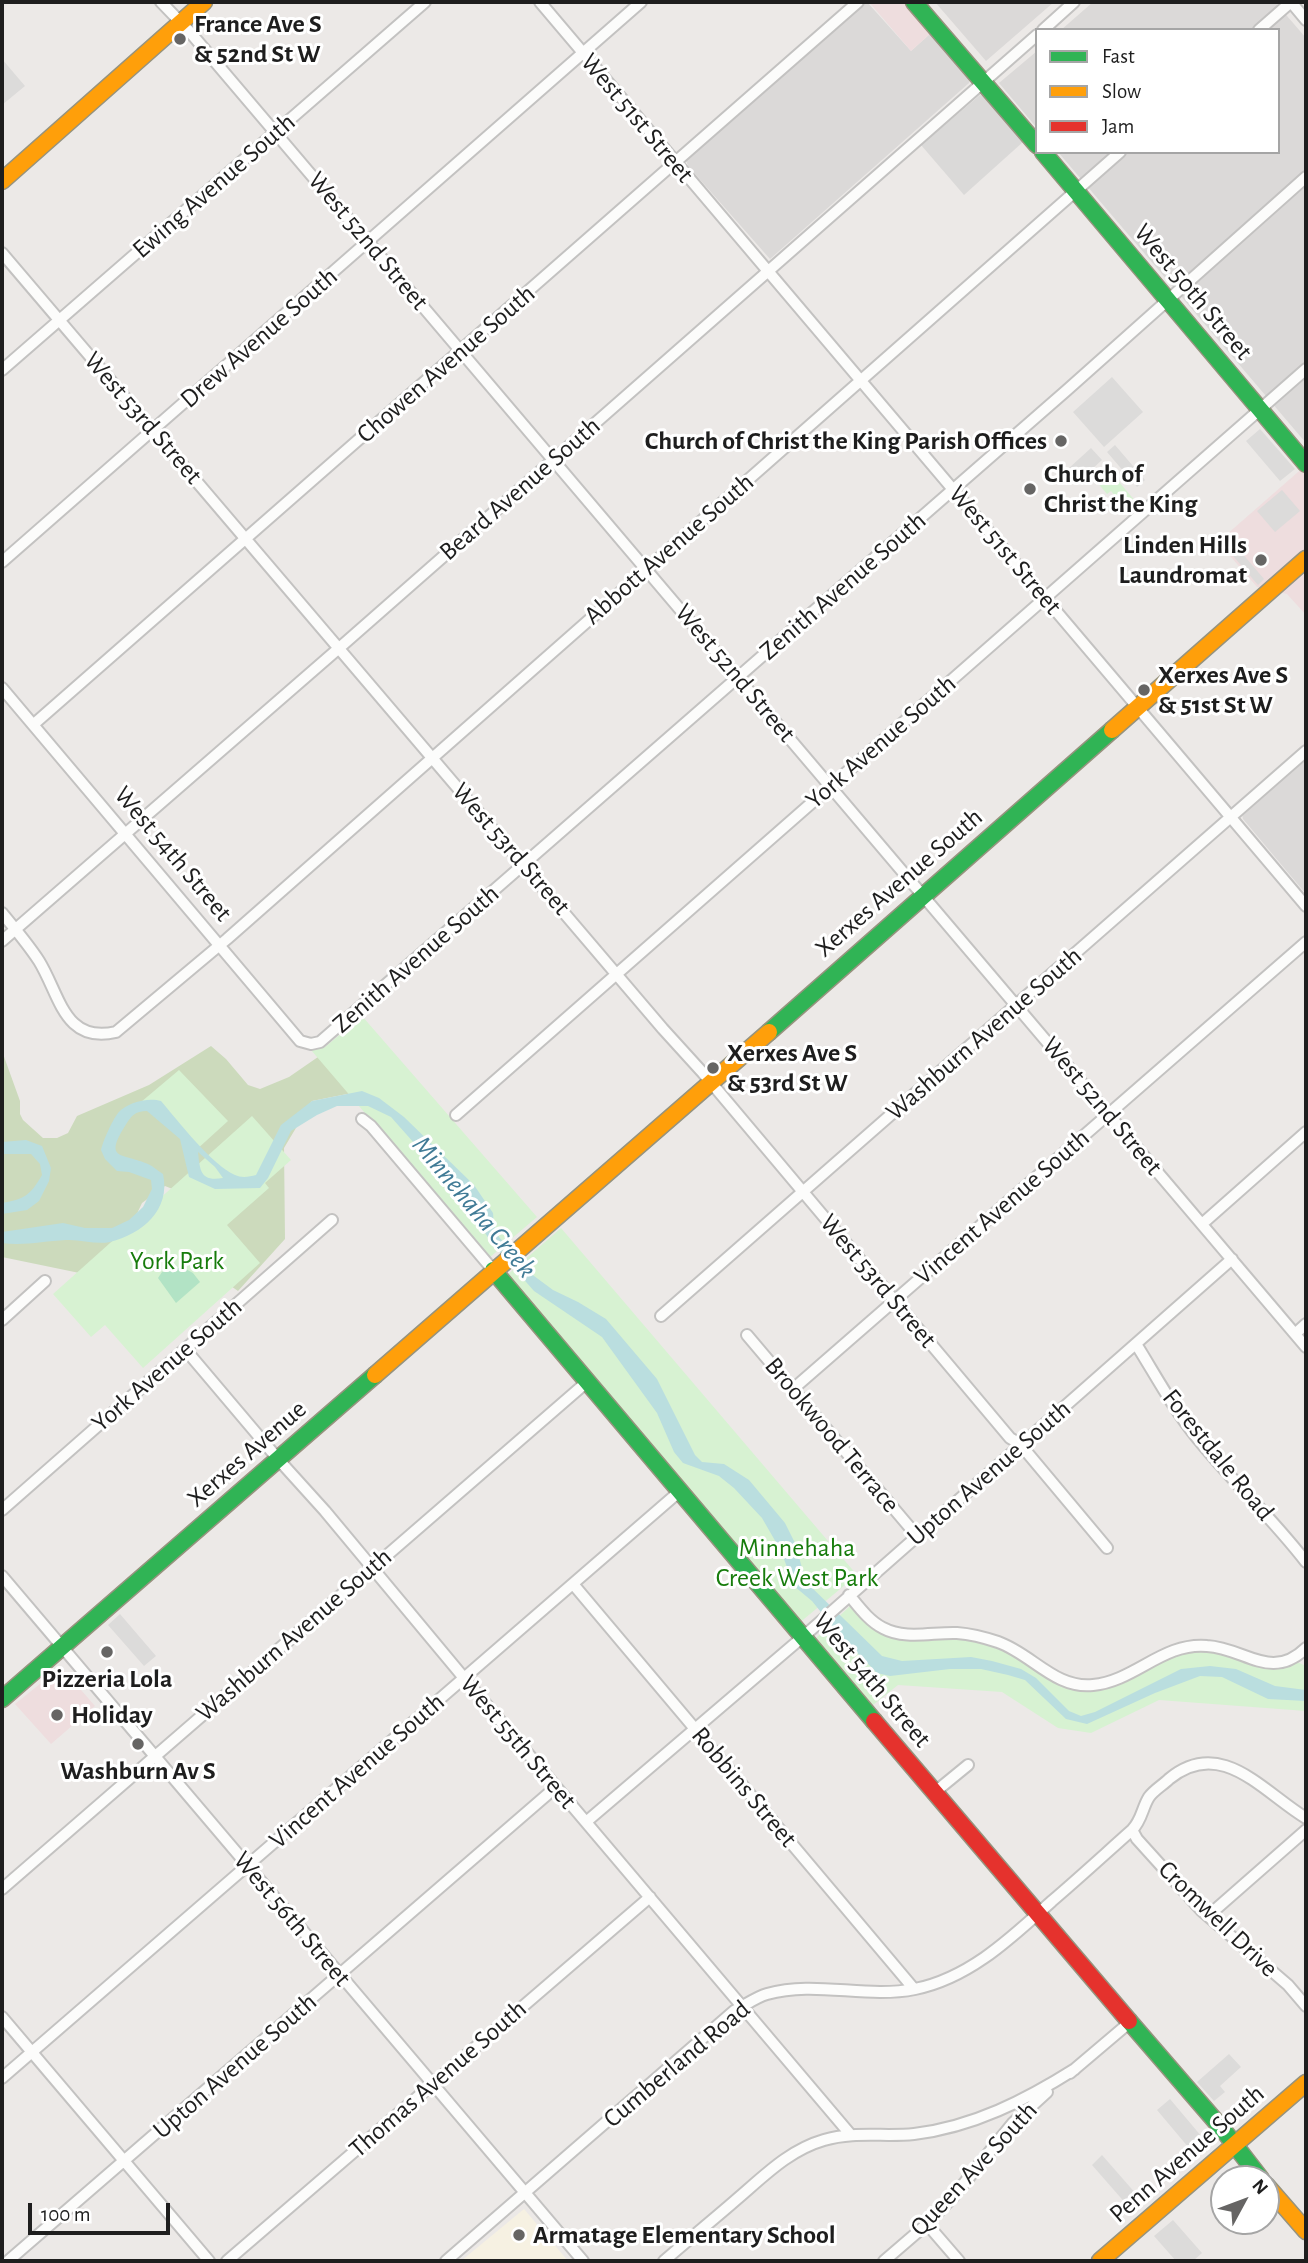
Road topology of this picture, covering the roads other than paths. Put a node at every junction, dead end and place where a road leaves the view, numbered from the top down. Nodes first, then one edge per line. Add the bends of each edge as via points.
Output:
1 (161, 2) edge
2 (204, 2) edge
3 (425, 2) edge
4 (540, 2) edge
5 (641, 2) edge
6 (858, 2) edge
7 (914, 2) edge
8 (1074, 2) edge
9 (1291, 2) edge
10 (1306, 20) edge
11 (180, 23) junction
12 (1045, 28) edge
13 (1261, 28) edge
14 (1035, 37) edge
15 (582, 53) junction
16 (983, 82) junction
17 (276, 133) junction
18 (1035, 143) edge
19 (1045, 154) edge
20 (1118, 154) edge
21 (675, 163) junction
22 (1306, 177) edge
23 (2, 181) edge
24 (1076, 191) junction
25 (368, 242) junction
26 (2, 253) edge
27 (767, 271) junction
28 (1168, 301) junction
29 (59, 320) junction
30 (461, 351) junction
31 (1306, 369) edge
32 (2, 370) edge
33 (861, 382) junction
34 (1260, 409) junction
35 (153, 430) junction
36 (554, 458) junction
37 (1306, 464) edge
38 (953, 489) junction
39 (246, 539) junction
40 (1306, 559) edge
41 (2, 562) edge
42 (647, 568) junction
43 (1046, 598) junction
44 (339, 648) junction
45 (739, 677) junction
46 (2, 688) edge
47 (1138, 706) junction
48 (34, 724) junction
49 (1306, 751) edge
50 (432, 757) junction
51 (832, 786) junction
52 (1232, 818) junction
53 (124, 835) junction
54 (525, 865) junction
55 (922, 895) junction
56 (1306, 906) edge
57 (2, 913) edge
58 (15, 929) junction
59 (2, 941) edge
60 (1306, 942) edge
61 (218, 945) junction
62 (617, 975) junction
63 (1017, 1006) junction
64 (311, 1044) joint
65 (710, 1082) junction
66 (456, 1115) dead end
67 (1109, 1115) junction
68 (362, 1119) dead end
69 (1306, 1132) edge
70 (803, 1193) junction
71 (332, 1220) dead end
72 (1202, 1224) junction
73 (524, 1244) joint
74 (1232, 1259) junction
75 (499, 1265) junction
76 (45, 1282) dead end
77 (894, 1301) junction
78 (661, 1315) dead end
79 (2, 1320) edge
80 (1306, 1324) edge
81 (1295, 1334) junction
82 (747, 1335) dead end
83 (1136, 1344) junction
84 (1306, 1348) edge
85 (185, 1349) junction
86 (588, 1381) junction
87 (793, 1389) junction
88 (1020, 1444) junction
89 (278, 1459) junction
90 (680, 1491) junction
91 (2, 1510) edge
92 (917, 1536) junction
93 (1107, 1548) dead end
94 (1306, 1562) edge
95 (372, 1567) junction
96 (2, 1576) edge
97 (573, 1584) junction
98 (849, 1595) junction
99 (803, 1636) junction
100 (61, 1647) junction
101 (1306, 1648) edge
102 (463, 1678) junction
103 (2, 1699) edge
104 (695, 1729) junction
105 (155, 1756) junction
106 (968, 1765) dead end
107 (556, 1787) junction
108 (935, 1792) junction
109 (1306, 1818) edge
110 (586, 1822) junction
111 (1132, 1830) junction
112 (1306, 1830) edge
113 (248, 1866) junction
114 (2, 1889) edge
115 (650, 1897) junction
116 (1037, 1914) junction
117 (1208, 1916) junction
118 (340, 1976) junction
119 (914, 1989) junction
120 (1306, 2006) edge
121 (742, 2007) junction
122 (2, 2017) edge
123 (1129, 2023) junction
124 (32, 2052) junction
125 (1075, 2069) junction
126 (2, 2078) edge
127 (1306, 2083) edge
128 (433, 2084) junction
129 (850, 2134) junction
130 (1234, 2145) junction
131 (123, 2161) junction
132 (1250, 2165) edge
133 (525, 2193) junction
134 (1280, 2201) edge
135 (927, 2224) junction
136 (1306, 2231) edge
137 (8, 2261) edge
138 (209, 2261) edge
139 (227, 2261) edge
140 (446, 2261) edge
141 (583, 2261) edge
142 (664, 2261) edge
143 (884, 2261) edge
144 (958, 2261) edge
145 (1100, 2261) edge

1 - 11 street, West 52nd Street
2 - 11 street
3 - 17 street, Ewing Avenue South
4 - 15 street, West 51st Street
5 - 15 street, Drew Avenue South
6 - 21 street, Chowen Avenue South
7 - 16 street
8 - 12 street
9 - 10 street
9 - 13 street
11 - 17 street, West 52nd Street
11 - 23 street
14 - 16 street, Beard Avenue South
15 - 21 street, West 51st Street
15 - 25 street, Drew Avenue South
16 - 18 street
16 - 27 street, Beard Avenue South
17 - 25 street, West 52nd Street
17 - 29 street, Ewing Avenue South
19 - 24 street, West 50th Street
20 - 24 street, Abbott Avenue South
21 - 27 street, West 51st Street
21 - 30 street, Chowen Avenue South
22 - 28 street, Zenith Avenue South
24 - 28 street, West 50th Street
24 - 33 street, Abbott Avenue South
25 - 30 street, West 52nd Street
25 - 35 street, Drew Avenue South
26 - 29 street, West 53rd Street
27 - 33 street, West 51st Street
27 - 36 street, Beard Avenue South
28 - 34 street, West 50th Street
28 - 38 street, Zenith Avenue South
29 - 32 street, Ewing Avenue South
29 - 35 street, West 53rd Street
30 - 36 street, West 52nd Street
30 - 39 street, Chowen Avenue South
31 - 34 street, York Avenue South
33 - 38 street, West 51st Street
33 - 42 street, Abbott Avenue South
34 - 37 street, West 50th Street
34 - 43 street, York Avenue South
35 - 39 street, West 53rd Street
35 - 41 street, Drew Avenue South
36 - 42 street, West 52nd Street
36 - 44 street, Beard Avenue South
38 - 43 street, West 51st Street
38 - 45 street, Zenith Avenue South
39 - 44 street, West 53rd Street
39 - 48 street, Chowen Avenue South
40 - 47 street, Xerxes Avenue South
42 - 45 street, West 52nd Street
42 - 50 street, Abbott Avenue South
43 - 47 street, West 51st Street
43 - 51 street, York Avenue South
44 - 50 street, West 53rd Street
44 - 53 street, Beard Avenue South
45 - 51 street, West 52nd Street
45 - 54 street, Zenith Avenue South
46 - 48 street, West 54th Street
47 - 52 street, West 51st Street
47 - 55 street, Xerxes Avenue South
48 - 53 street, West 54th Street
49 - 52 street, Washburn Avenue South
50 - 54 street, West 53rd Street
50 - 61 street, Abbott Avenue South
51 - 55 street, West 52nd Street
51 - 62 street, York Avenue South
52 - 56 street, West 51st Street
52 - 63 street, Washburn Avenue South
53 - 58 street, Beard Avenue South
53 - 61 street, West 54th Street
54 - 62 street, West 53rd Street
54 - 64 street, Zenith Avenue South via 320,1042
55 - 63 street, West 52nd Street
55 - 65 street, Xerxes Avenue South
57 - 58 street
58 - 59 street, Beard Avenue South
58 - 61 street, Abbott Avenue South via 41,964 65,1012 75,1025 94,1035 125,1026
60 - 67 street, Vincent Avenue South
61 - 64 street, West 54th Street via 300,1041
62 - 65 street, West 53rd Street
62 - 66 street, York Avenue South
63 - 67 street, West 52nd Street
63 - 70 street, Washburn Avenue South
65 - 70 street, West 53rd Street
65 - 73 street, Xerxes Avenue South
67 - 72 street, West 52nd Street
67 - 77 street, Vincent Avenue South
68 - 75 street, West 54th Street
69 - 72 street
70 - 77 street, West 53rd Street
70 - 78 street, Washburn Avenue South
71 - 85 street, York Avenue South
72 - 74 street, West 52nd Street
73 - 75 street, Xerxes Avenue
74 - 81 street, West 52nd Street
74 - 83 street, Upton Avenue South
75 - 86 street, West 54th Street
75 - 89 street, Xerxes Avenue
76 - 79 street
77 - 87 street, Vincent Avenue South
77 - 88 street, West 53rd Street
80 - 81 street
81 - 84 street, West 52nd Street
82 - 87 street, Brookwood Terrace
83 - 88 street, Upton Avenue South
83 - 94 street, Forestdale Road via 1198,1439
85 - 89 street, West 55th Street
85 - 91 street, York Avenue South
86 - 90 street, West 54th Street
86 - 95 street, Washburn Avenue South
87 - 92 street, Brookwood Terrace
88 - 92 street, Upton Avenue South
88 - 93 street, West 53rd Street
89 - 95 street, West 55th Street
89 - 100 street, Xerxes Avenue
90 - 97 street, Vincent Avenue South
90 - 99 street, West 54th Street
92 - 98 street, Upton Avenue South
95 - 102 street, West 55th Street
95 - 105 street, Washburn Avenue South
96 - 100 street, West 56th Street
97 - 102 street, Vincent Avenue South
97 - 104 street, Robbins Street
98 - 99 street, Upton Avenue South
98 - 101 street via 886,1630 958,1633 999,1642 1047,1673 1077,1684 1108,1682 1170,1651 1191,1646 1209,1646 1275,1664
99 - 104 street, Upton Avenue South
99 - 108 street, West 54th Street
100 - 103 street, Xerxes Avenue
100 - 105 street, West 56th Street
102 - 107 street, West 55th Street
102 - 113 street, Vincent Avenue South
104 - 110 street, Upton Avenue South
104 - 119 street, Robbins Street
105 - 113 street, West 56th Street
105 - 114 street, Washburn Avenue South
106 - 108 street
107 - 110 street, West 55th Street
107 - 118 street, Upton Avenue South
108 - 116 street, West 54th Street
109 - 111 street via 1243,1772 1196,1763 1149,1797
110 - 115 street, West 55th Street
111 - 116 street, Cumberland Road
111 - 117 street, Cromwell Drive
112 - 117 street
113 - 118 street, West 56th Street
113 - 124 street, Vincent Avenue South
115 - 121 street, West 55th Street
115 - 128 street, Thomas Avenue South
116 - 119 street, Cumberland Road via 964,1971
116 - 123 street, West 54th Street
117 - 120 street, Cromwell Drive
118 - 128 street, West 56th Street
118 - 131 street, Upton Avenue South
119 - 121 street, Cumberland Road via 873,1993 807,1988 765,1994
121 - 129 street, West 55th Street
121 - 133 street, Cumberland Road
122 - 124 street
123 - 125 street, Queen Ave South
123 - 130 street, West 54th Street
124 - 126 street, Vincent Avenue South
124 - 131 street
125 - 129 street via 1014,2105 947,2128 912,2134
125 - 135 street, Queen Ave South via 1013,2123
127 - 130 street, Penn Avenue South
128 - 133 street, West 56th Street
128 - 139 street, Thomas Avenue South
129 - 142 street via 800,2149 778,2163
130 - 132 street, West 54th Street
130 - 145 street, Penn Avenue South
131 - 137 street, Upton Avenue South
131 - 138 street
133 - 140 street, Cumberland Road
133 - 141 street, West 56th Street
134 - 136 street
135 - 143 street, Queen Ave South
135 - 144 street

